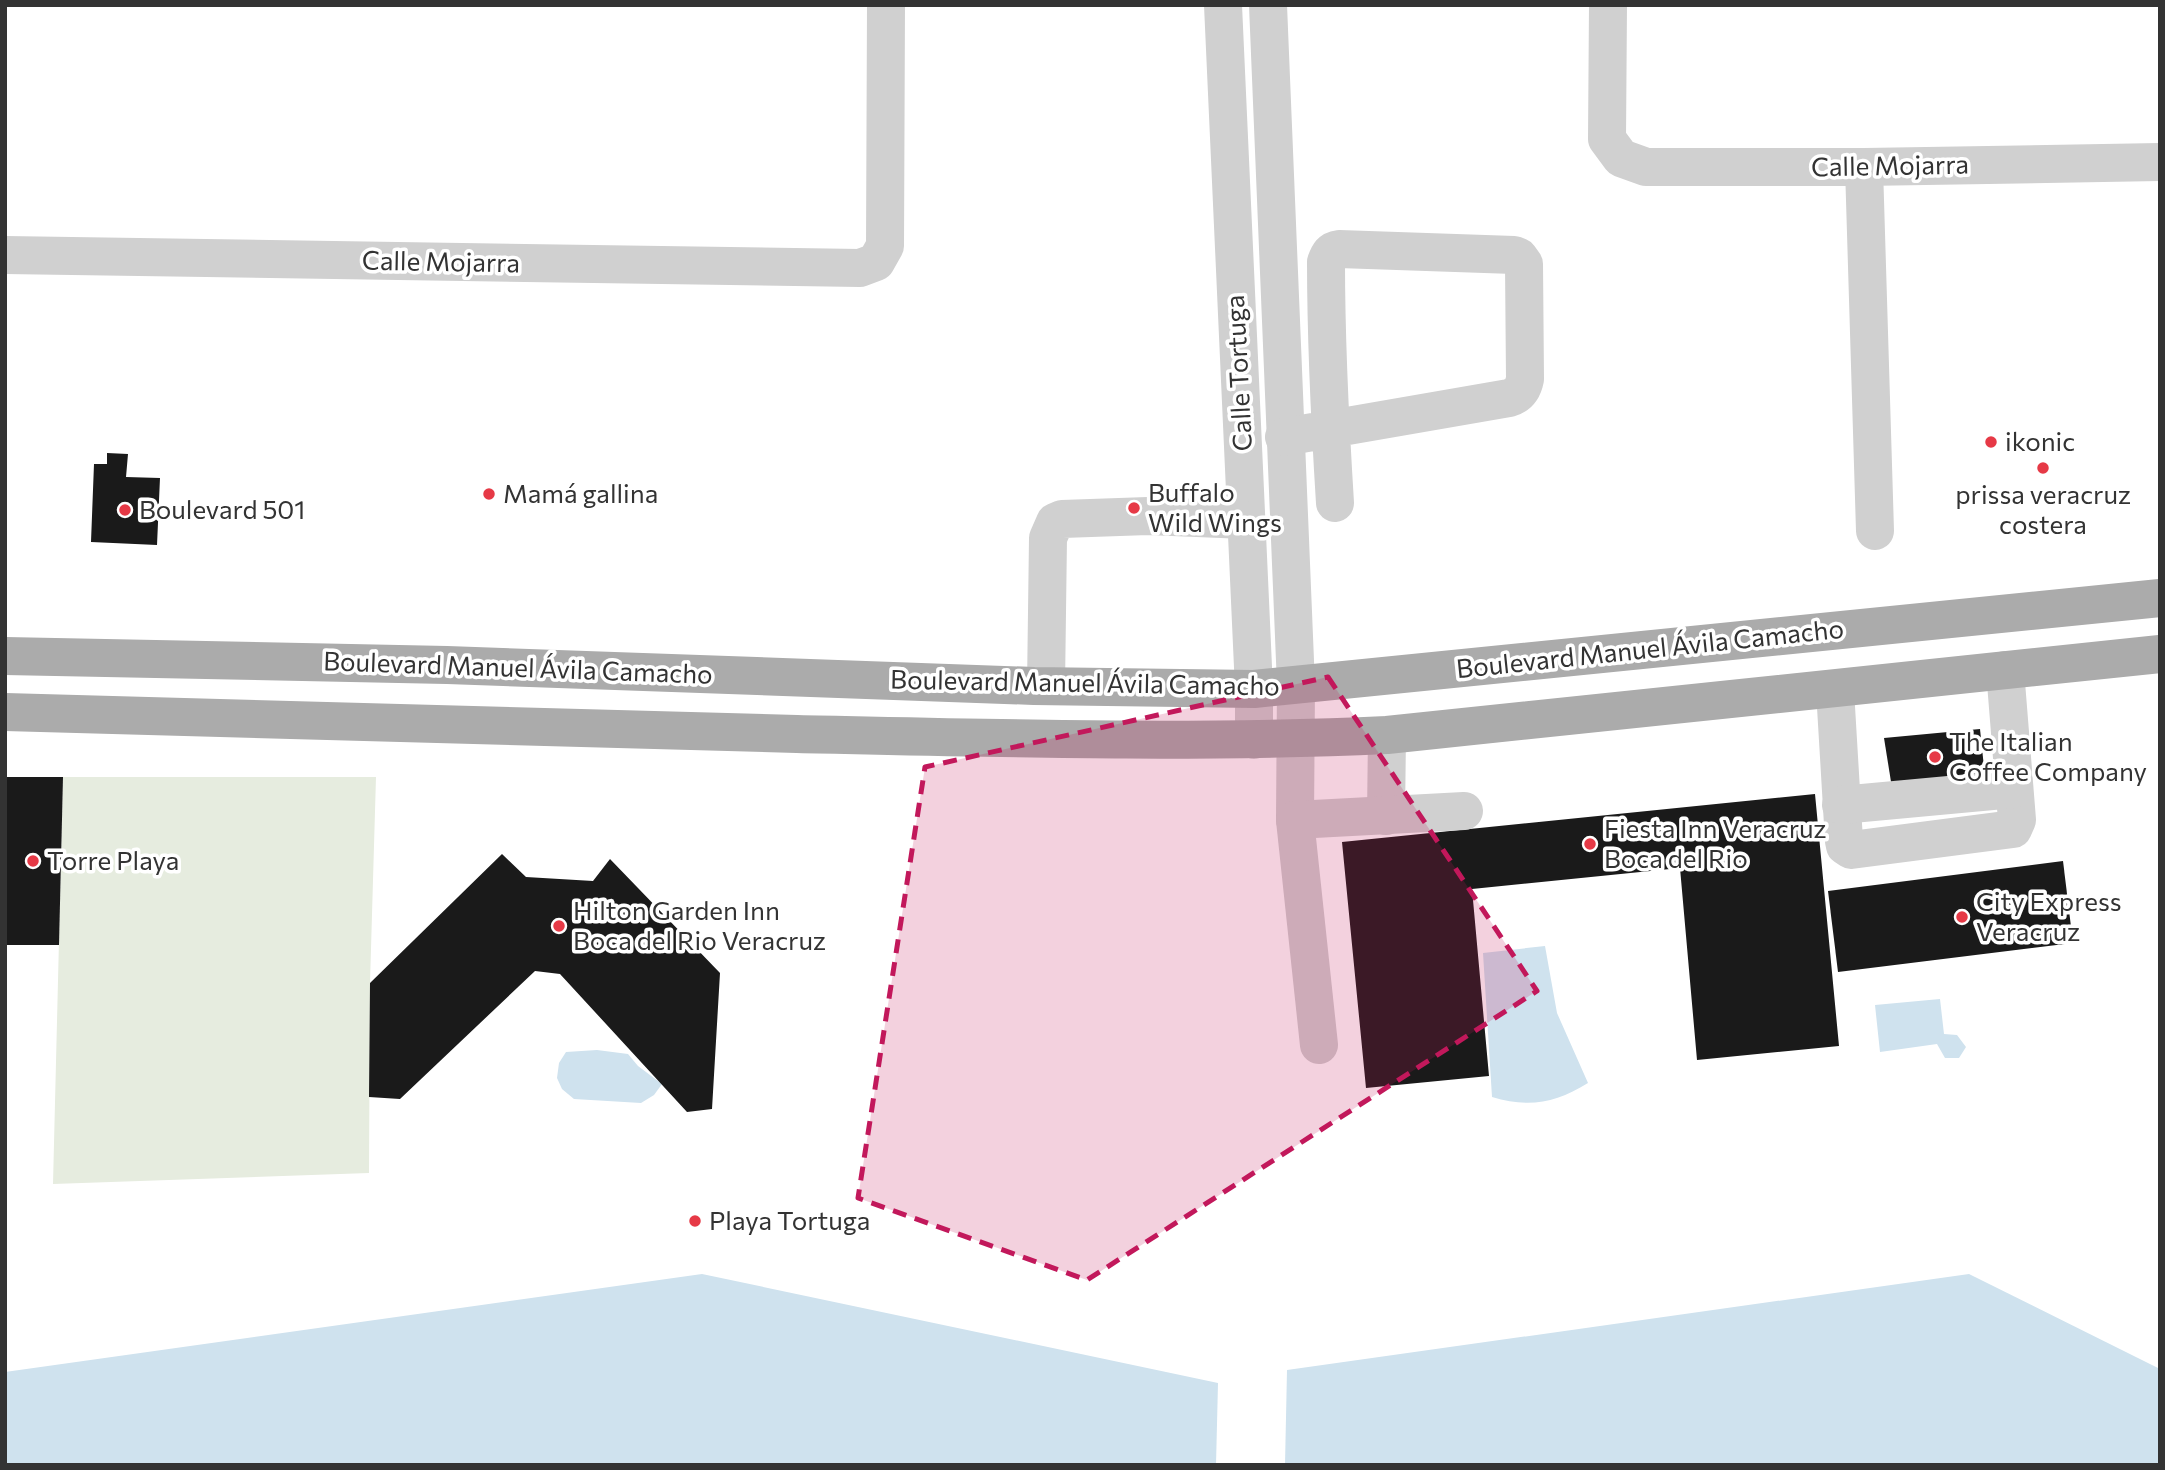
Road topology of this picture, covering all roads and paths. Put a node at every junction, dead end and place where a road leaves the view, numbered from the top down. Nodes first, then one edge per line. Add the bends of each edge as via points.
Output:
1 (886, 5) edge
2 (1223, 5) edge
3 (1268, 5) edge
4 (1608, 5) edge
5 (2160, 162) edge
6 (1864, 167) junction
7 (5, 255) edge
8 (1326, 332) junction
9 (1282, 336) junction
10 (1238, 339) junction
11 (1331, 428) junction
12 (1284, 437) junction
13 (1335, 503) dead end
14 (1246, 520) junction
15 (1875, 531) dead end
16 (2160, 598) edge
17 (2160, 654) edge
18 (5, 656) edge
19 (2005, 670) junction
20 (1296, 685) junction
21 (1046, 686) junction
22 (1254, 689) junction
23 (1835, 690) junction
24 (5, 712) edge
25 (1387, 735) junction
26 (1254, 740) junction
27 (1297, 740) junction
28 (1464, 811) dead end
29 (1386, 816) junction
30 (1295, 820) junction
31 (1319, 1045) dead end

1 - 7 street, Calle Mojarra via 885,246 876,262 860,268
2 - 10 street, Calle Tortuga
3 - 9 street, Calle Tortuga
4 - 6 street, Calle Mojarra via 1607,139 1621,158 1646,167
5 - 6 street, Calle Mojarra
6 - 15 street
8 - 9 street
8 - 11 street
8 - 11 street via 1326,262 1334,250 1514,255 1524,264 1525,379 1520,392 1510,398
9 - 10 street
9 - 12 street, Calle Tortuga
10 - 14 street, Calle Tortuga
11 - 12 street
11 - 13 street
12 - 20 street, Calle Tortuga
14 - 21 street via 1148,516 1055,522 1048,538
14 - 22 street, Calle Tortuga
16 - 20 main road, Boulevard Manuel Ávila Camacho
17 - 19 main road, Boulevard Manuel Ávila Camacho
18 - 21 main road, Boulevard Manuel Ávila Camacho via 461,665
19 - 23 main road, Boulevard Manuel Ávila Camacho
19 - 23 street via 2017,820 2013,829 1851,850 1844,841
20 - 22 main road, Boulevard Manuel Ávila Camacho
20 - 27 street, Calle Tortuga
21 - 22 main road, Boulevard Manuel Ávila Camacho
22 - 26 street, Calle Tortuga
23 - 25 main road, Boulevard Manuel Ávila Camacho
24 - 26 main road, Boulevard Manuel Ávila Camacho via 517,728
25 - 27 main road, Boulevard Manuel Ávila Camacho
25 - 29 street
26 - 27 main road, Boulevard Manuel Ávila Camacho
27 - 30 street, Calle Tortuga
28 - 29 street
29 - 30 street
30 - 31 street, Calle Tortuga

